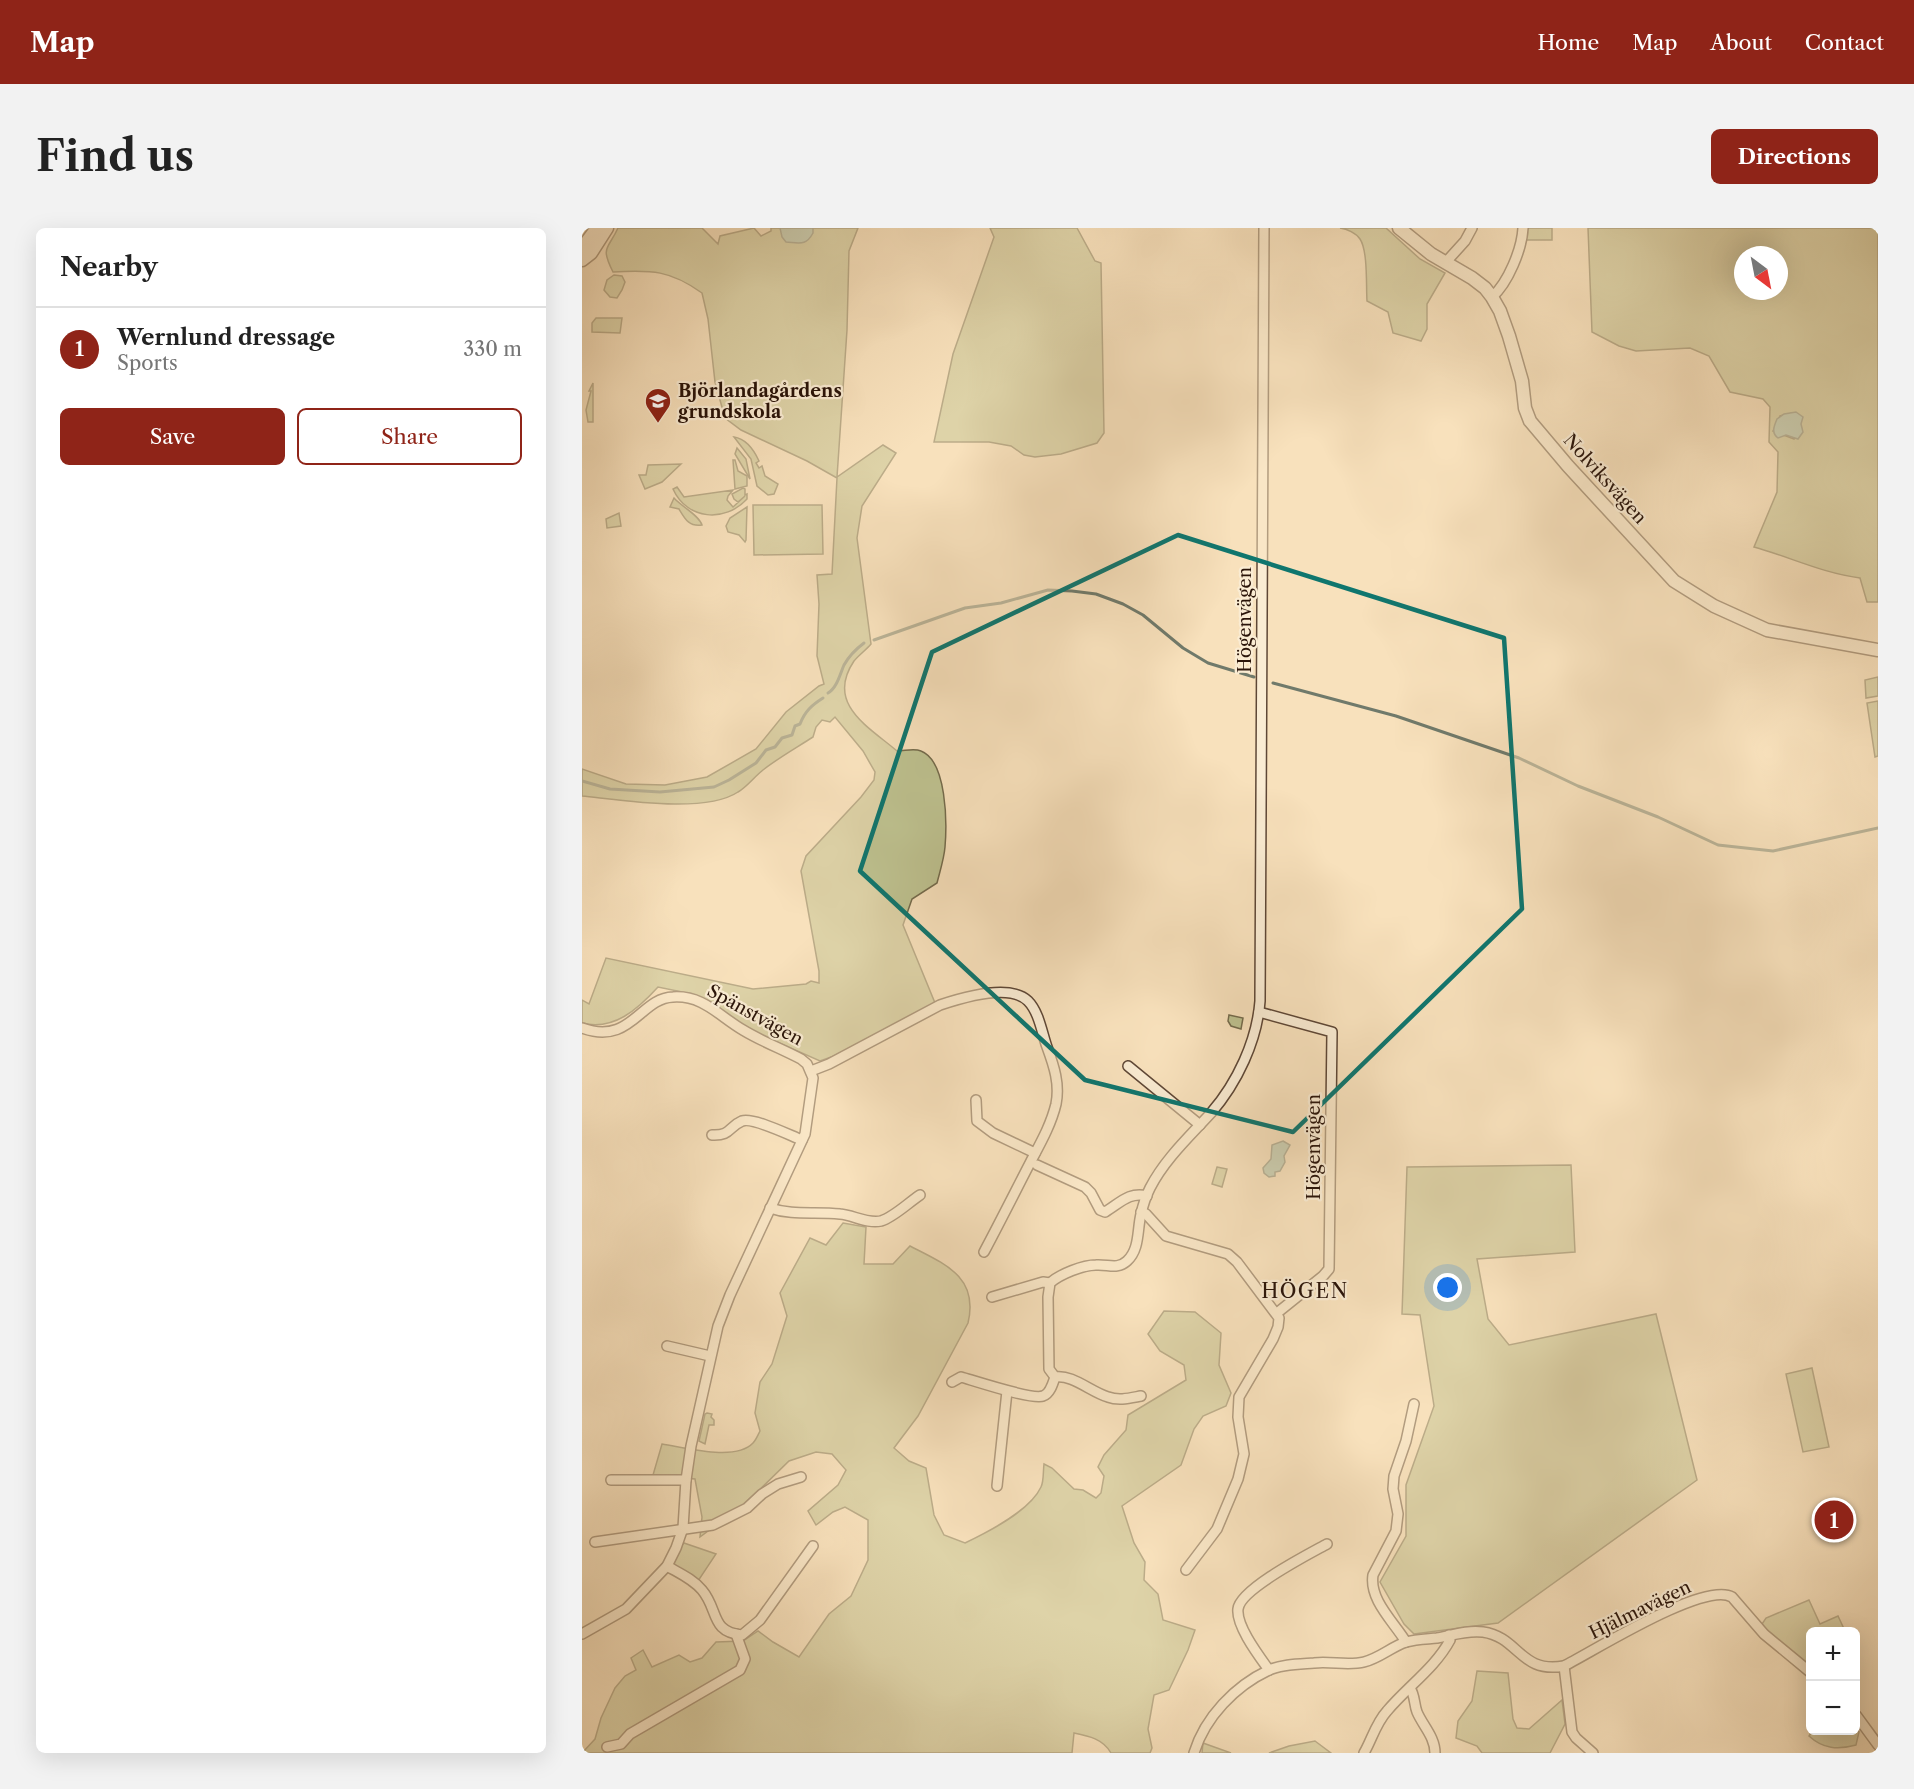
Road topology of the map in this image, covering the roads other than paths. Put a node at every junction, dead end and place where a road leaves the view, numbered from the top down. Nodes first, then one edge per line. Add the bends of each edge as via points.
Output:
1 (597, 228) edge
2 (607, 228) edge
3 (1264, 228) edge
4 (1399, 228) edge
5 (1472, 228) edge
6 (1523, 228) edge
7 (582, 248) edge
8 (582, 260) edge
9 (1446, 262) junction
10 (1492, 297) junction
11 (1878, 650) edge
12 (1259, 1012) junction
13 (582, 1028) edge
14 (1128, 1066) dead end
15 (811, 1071) junction
16 (976, 1100) dead end
17 (1200, 1125) junction
18 (712, 1135) dead end
19 (802, 1140) junction
20 (1035, 1153) junction
21 (1037, 1166) dead end
22 (920, 1195) dead end
23 (1147, 1196) junction
24 (770, 1208) junction
25 (1141, 1212) junction
26 (984, 1252) dead end
27 (1050, 1283) junction
28 (992, 1297) dead end
29 (1277, 1313) junction
30 (668, 1347) dead end
31 (710, 1356) junction
32 (1054, 1377) junction
33 (952, 1382) dead end
34 (1007, 1391) junction
35 (1141, 1396) dead end
36 (1414, 1404) dead end
37 (801, 1477) dead end
38 (611, 1480) dead end
39 (686, 1480) junction
40 (997, 1486) dead end
41 (683, 1528) junction
42 (595, 1542) dead end
43 (1327, 1544) dead end
44 (813, 1546) dead end
45 (667, 1566) junction
46 (1186, 1570) dead end
47 (582, 1634) edge
48 (736, 1634) junction
49 (1449, 1635) junction
50 (1406, 1642) junction
51 (1564, 1666) junction
52 (1806, 1669) edge
53 (1269, 1670) junction
54 (1410, 1688) junction
55 (1860, 1720) edge
56 (1878, 1745) edge
57 (607, 1747) dead end
58 (1194, 1753) edge
59 (1364, 1753) edge
60 (1435, 1753) edge
61 (1593, 1753) edge

1 - 7 street
2 - 8 street via 591,254
3 - 12 street, Högenvägen
4 - 9 street, Nolviksvägen
5 - 9 street
6 - 10 street via 1518,255
9 - 10 street, Nolviksvägen via 1472,278
10 - 11 street, Nolviksvägen via 1512,345 1530,421 1674,581 1714,606 1767,630
12 - 17 street, Högenvägen via 1240,1069
12 - 29 street, Högenvägen via 1332,1032 1329,1269
13 - 15 street, Spänstvägen via 610,1031 628,1024 659,1000 693,998 801,1059
14 - 17 street
15 - 19 street, Spänstvägen
15 - 20 street via 947,1003 992,993 1019,995 1033,1007 1057,1078 1055,1106
16 - 20 street via 977,1120 985,1128
17 - 23 street, Högenvägen via 1171,1156
18 - 19 street via 722,1136 741,1121 751,1121
19 - 24 street, Spänstvägen
20 - 26 street
21 - 23 street via 1085,1186 1100,1210 1113,1208 1127,1197
22 - 24 street via 879,1222 841,1214 815,1215
23 - 25 street, Högenvägen
24 - 31 street, Spänstvägen via 730,1295
25 - 27 street, Högenvägen via 1137,1245 1124,1264 1097,1264
25 - 29 street via 1166,1236 1228,1254
27 - 28 street, Högenvägen
27 - 32 street via 1049,1369
29 - 46 street via 1278,1327 1273,1340 1239,1397 1244,1454 1238,1479 1216,1528
30 - 31 street
31 - 39 street, Spänstvägen
32 - 34 street via 1049,1392 1043,1396
32 - 35 street via 1064,1377 1108,1397
33 - 34 street via 961,1377
34 - 40 street
36 - 50 street via 1394,1476 1396,1531 1371,1583 1378,1602
37 - 41 street via 778,1484 729,1519 700,1528
38 - 39 street
39 - 41 street, Spänstvägen
41 - 42 street
41 - 45 street, Spänstvägen
43 - 53 street via 1252,1589 1239,1602 1241,1624
44 - 48 street via 760,1620 742,1635
45 - 47 street, Spänstvägen via 626,1609
45 - 48 street via 695,1583 722,1630
48 - 57 street via 745,1659 740,1670 630,1734 621,1744
49 - 50 street
49 - 51 street via 1466,1631 1490,1633 1530,1663
49 - 54 street via 1446,1647
50 - 53 street via 1365,1662 1313,1663
51 - 52 street, Hjälmavägen via 1662,1614 1722,1594 1735,1600 1764,1634
51 - 61 street via 1572,1732
53 - 58 street via 1224,1704 1199,1736
54 - 59 street via 1386,1712
54 - 60 street
55 - 56 street

